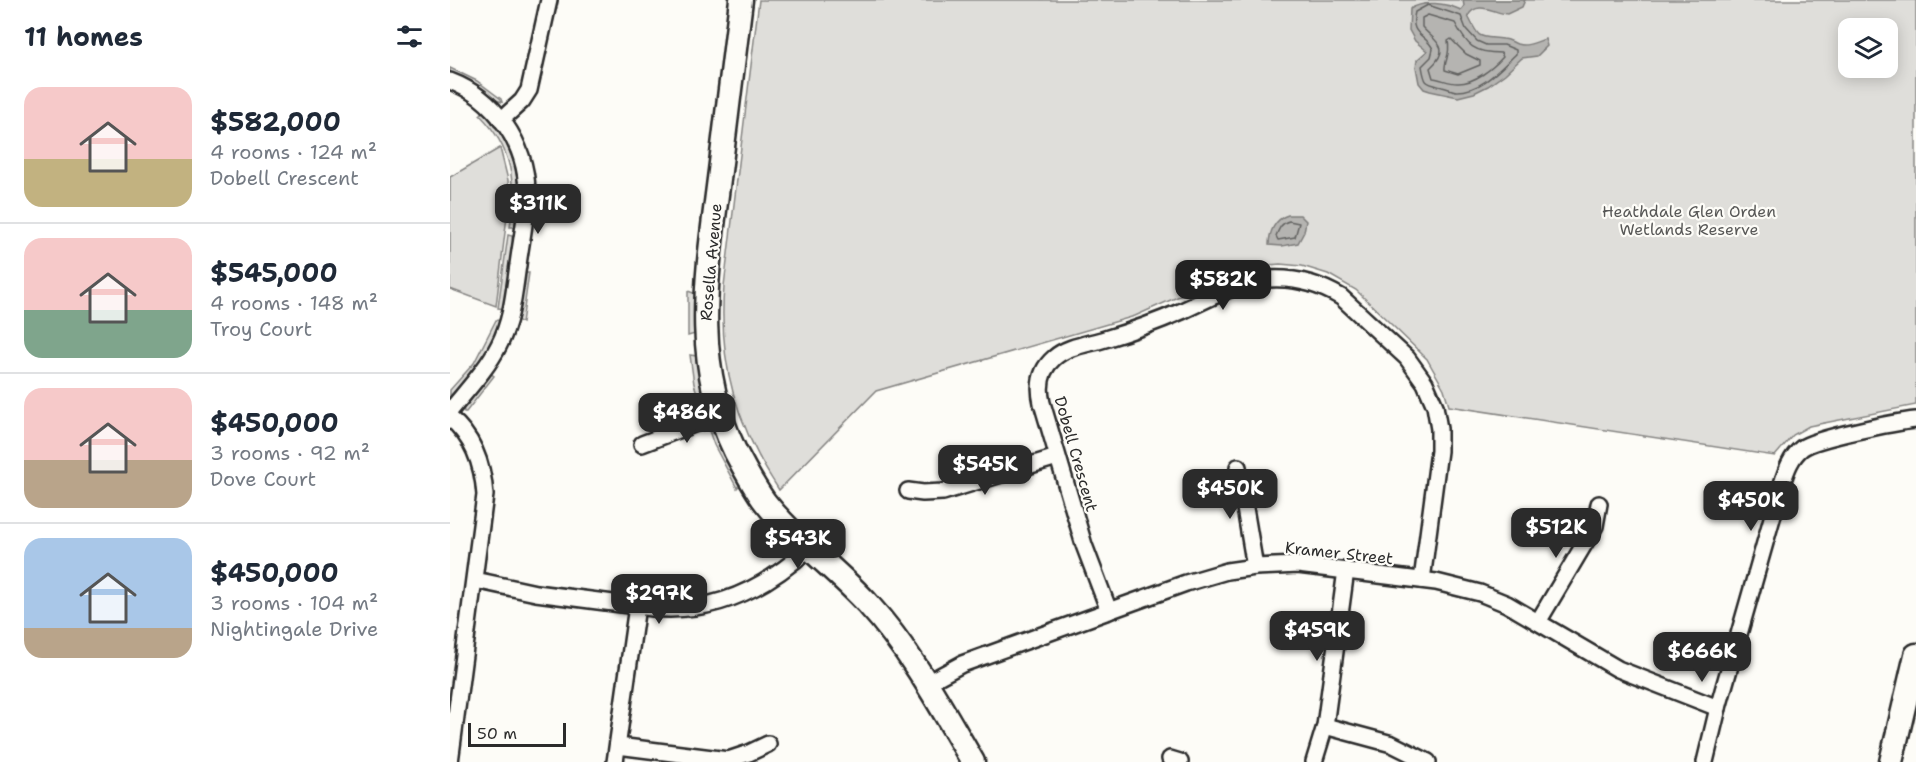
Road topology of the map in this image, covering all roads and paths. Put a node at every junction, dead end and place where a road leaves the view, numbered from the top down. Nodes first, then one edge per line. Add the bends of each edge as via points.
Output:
1 (549, 0) edge
2 (741, 0) edge
3 (450, 81) edge
4 (501, 120) junction
5 (450, 411) edge
6 (720, 414) junction
7 (450, 418) edge
8 (1916, 420) edge
9 (642, 444) dead end
10 (1057, 457) junction
11 (1238, 467) dead end
12 (908, 491) dead end
13 (1599, 504) dead end
14 (805, 544) junction
15 (1255, 567) junction
16 (1346, 570) junction
17 (1422, 580) junction
18 (474, 585) junction
19 (637, 606) junction
20 (1109, 611) junction
21 (1538, 622) junction
22 (1916, 655) edge
23 (927, 683) junction
24 (1720, 702) junction
25 (1325, 726) junction
26 (768, 744) dead end
27 (618, 746) junction
28 (450, 762) edge
29 (615, 762) edge
30 (973, 762) edge
31 (1314, 762) edge
32 (1428, 762) edge
33 (1705, 762) edge
34 (1891, 762) edge

1 - 4 street via 529,90
2 - 6 street, Rosella Avenue via 706,296 707,356
3 - 4 street via 481,98
4 - 5 street via 520,153 526,188 513,299 499,346
6 - 9 street
6 - 14 street, Rosella Avenue via 753,484 780,520
7 - 18 street via 475,452 484,483 485,504
8 - 24 street via 1817,441 1802,448 1791,461
10 - 12 street via 942,492
10 - 17 street, Dobell Crescent via 1040,386 1044,371 1056,356 1159,321 1245,284 1278,279 1317,285 1348,302 1407,358 1435,406 1439,451
10 - 20 street, Dobell Crescent
11 - 15 street
13 - 21 street via 1595,526
14 - 19 street via 795,561 769,579 711,606 672,610
14 - 23 street, Rosella Avenue via 883,622
15 - 16 street, Kramer Street via 1298,565
15 - 20 street, Kramer Street via 1206,577
16 - 17 street, Kramer Street
16 - 25 street
17 - 21 street, Kramer Street via 1480,593
18 - 19 street
18 - 28 street
19 - 27 street
20 - 23 street, Kramer Street via 962,664
21 - 24 street, Kramer Street via 1633,676
22 - 34 street
23 - 30 street, Rosella Avenue
24 - 33 street
25 - 31 street
25 - 32 street via 1392,744
26 - 27 street via 728,759
27 - 29 street

